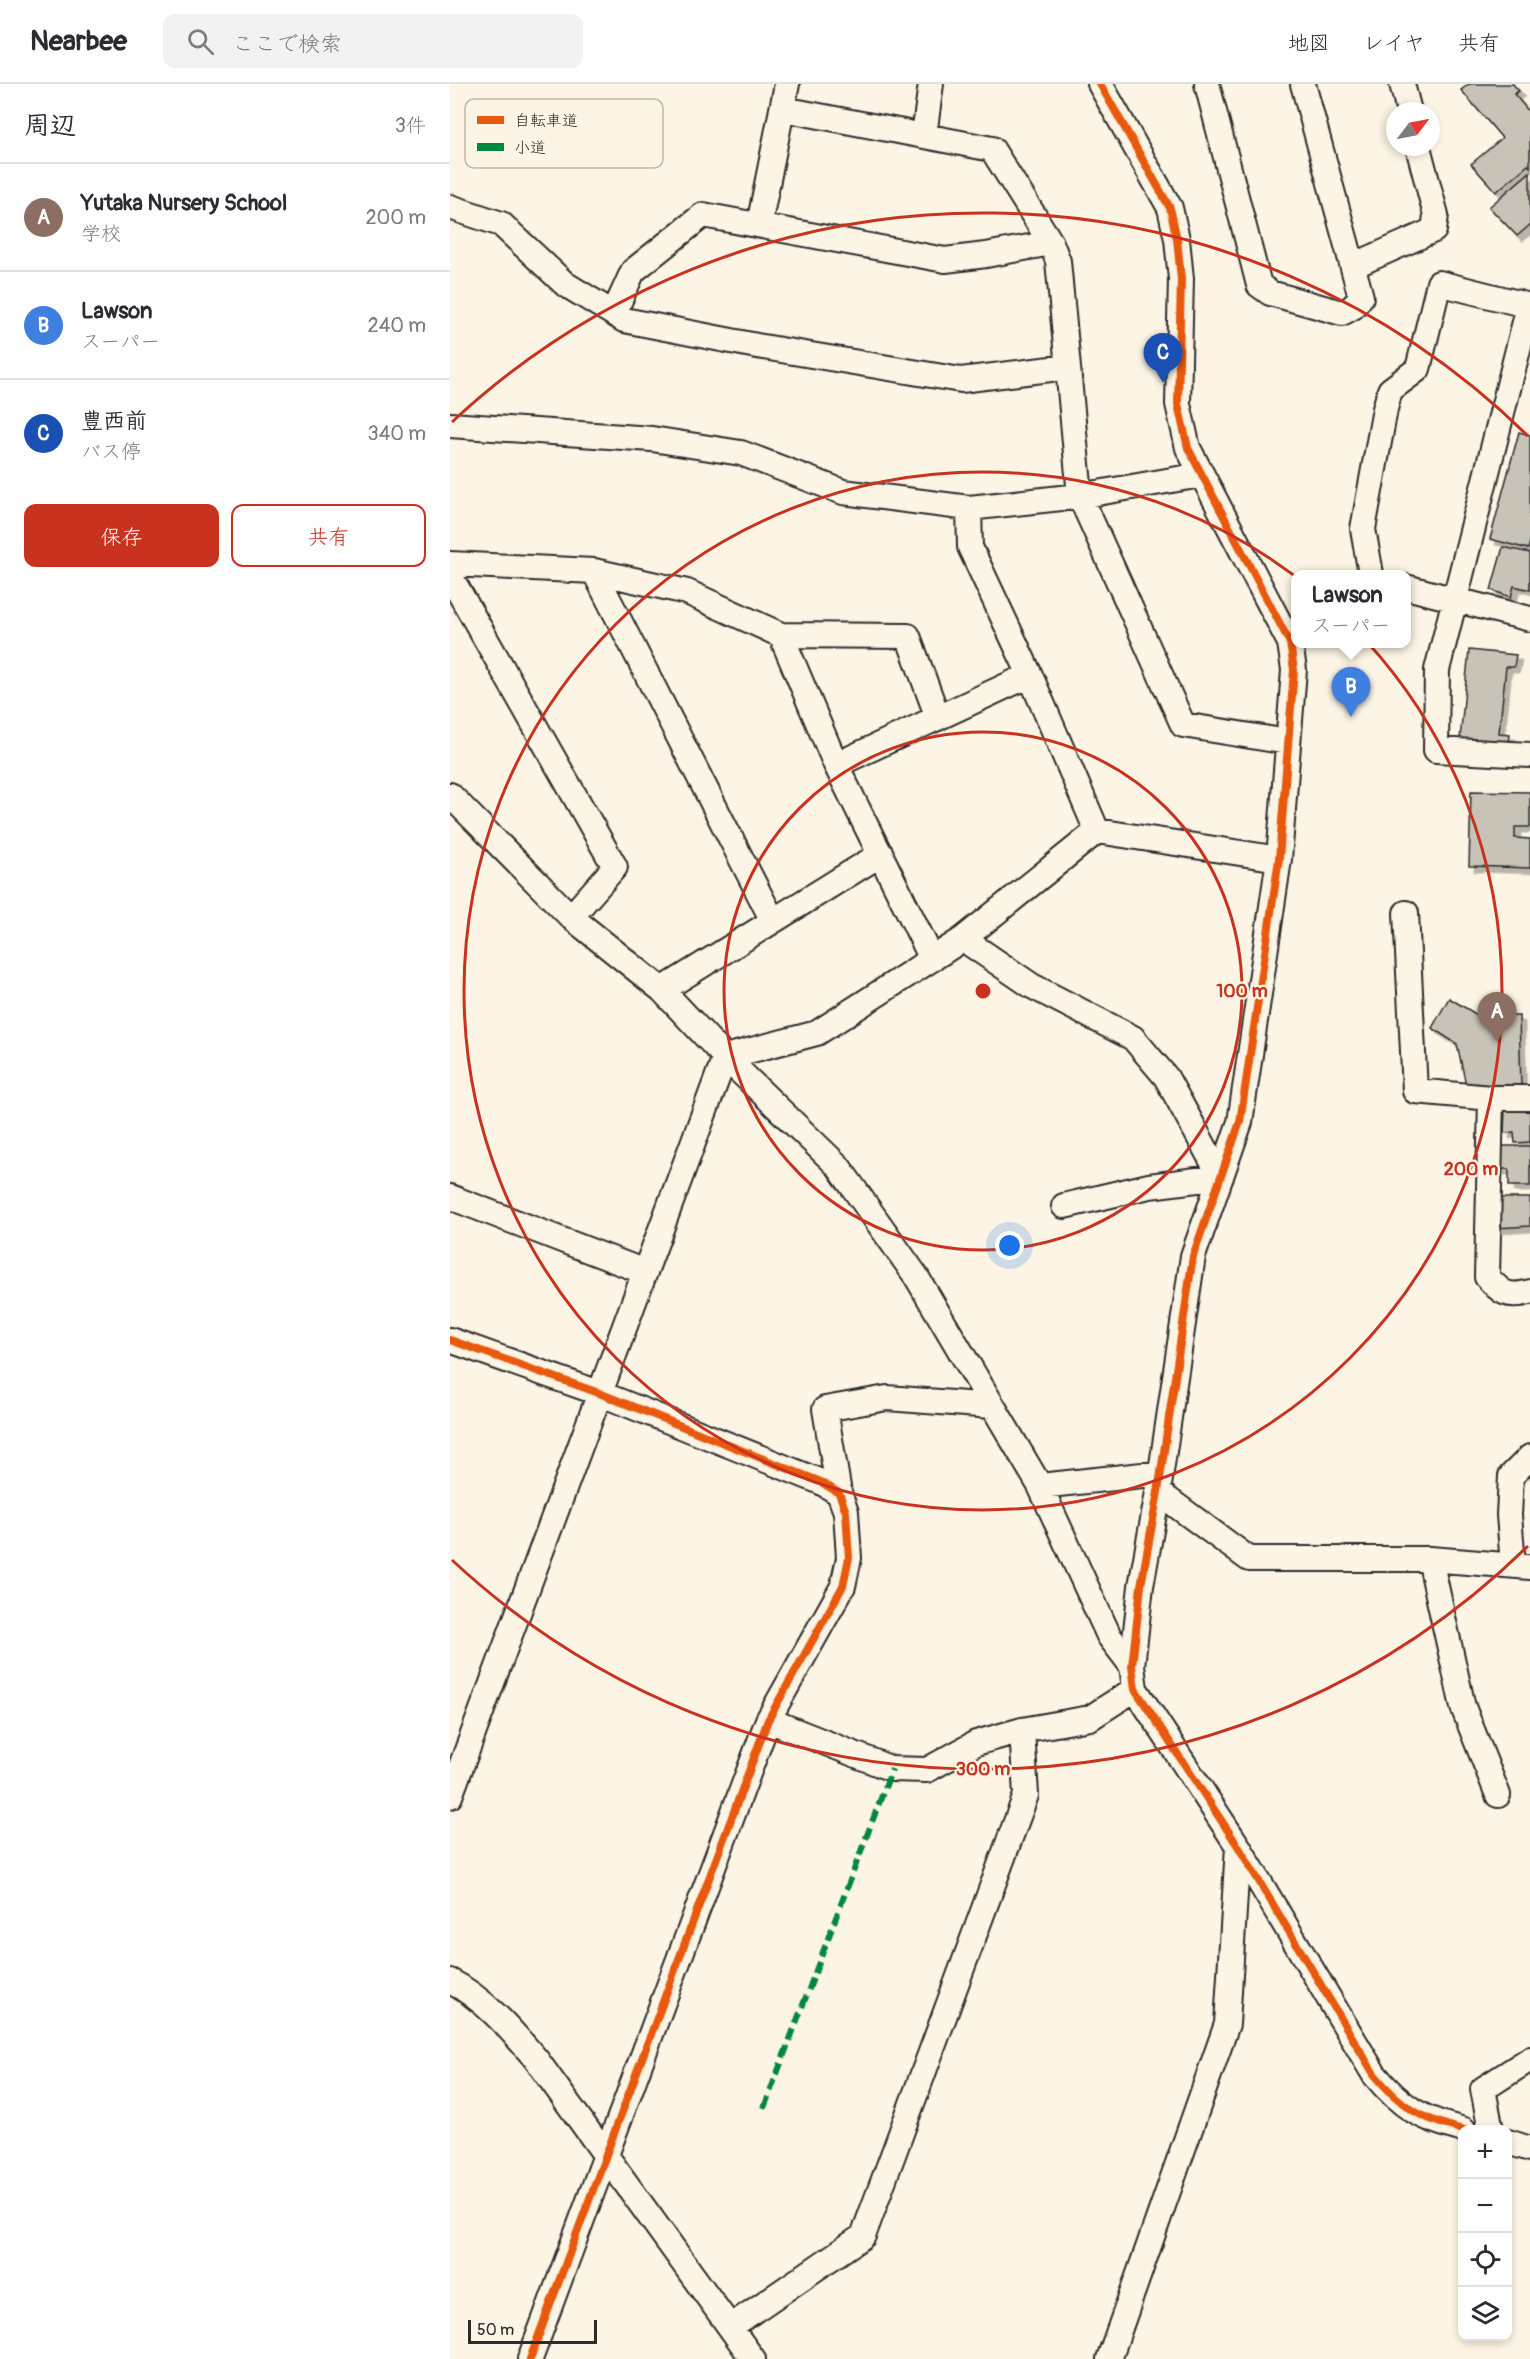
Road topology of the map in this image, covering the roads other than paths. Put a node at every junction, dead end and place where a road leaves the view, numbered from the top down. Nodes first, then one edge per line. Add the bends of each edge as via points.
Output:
1 (787, 84) edge
2 (931, 84) edge
3 (1100, 84) edge
4 (1207, 84) edge
5 (1303, 84) edge
6 (1402, 84) edge
7 (1407, 102) edge
8 (783, 109) junction
9 (924, 135) junction
10 (1420, 156) edge
11 (450, 207) edge
12 (759, 225) junction
13 (1051, 243) junction
14 (1353, 266) junction
15 (1529, 306) edge
16 (614, 313) junction
17 (1067, 367) junction
18 (450, 425) edge
19 (1201, 475) junction
20 (1080, 496) junction
21 (969, 508) junction
22 (450, 564) edge
23 (1370, 570) edge
24 (594, 571) junction
25 (450, 576) edge
26 (1411, 588) edge
27 (1454, 599) junction
28 (1530, 619) edge
29 (781, 635) junction
30 (1030, 675) junction
31 (939, 718) junction
32 (1288, 742) junction
33 (1530, 755) edge
34 (836, 765) junction
35 (450, 795) edge
36 (1097, 831) junction
37 (881, 855) junction
38 (1279, 859) junction
39 (1406, 913) dead end
40 (571, 917) junction
41 (773, 921) junction
42 (963, 939) junction
43 (932, 959) junction
44 (662, 990) junction
45 (725, 1057) junction
46 (1491, 1098) junction
47 (1530, 1098) edge
48 (1221, 1177) junction
49 (450, 1197) edge
50 (1064, 1206) dead end
51 (645, 1272) junction
52 (1530, 1292) edge
53 (450, 1340) edge
54 (599, 1393) junction
55 (992, 1406) junction
56 (1530, 1457) edge
57 (1159, 1482) junction
58 (1040, 1486) junction
59 (839, 1493) junction
60 (1519, 1517) edge
61 (1430, 1559) junction
62 (1521, 1566) edge
63 (1134, 1678) junction
64 (768, 1720) junction
65 (1022, 1730) junction
66 (450, 1796) edge
67 (1498, 1796) dead end
68 (1238, 1846) junction
69 (450, 1980) edge
70 (1530, 2059) edge
71 (1490, 2125) edge
72 (1458, 2128) edge
73 (1512, 2143) edge
74 (1530, 2149) edge
75 (606, 2157) junction
76 (730, 2327) junction
77 (530, 2359) edge
78 (753, 2359) edge
79 (1109, 2359) edge

1 - 8 street
2 - 9 street
3 - 19 street via 1170,208 1181,279 1179,404 1188,448
4 - 14 street via 1259,285 1270,293 1342,313 1361,297
5 - 14 street
6 - 7 street
8 - 9 street
8 - 12 street
9 - 13 street via 992,149
10 - 14 street via 1436,215 1434,230
11 - 16 street via 501,224 565,284
12 - 13 street via 945,260
12 - 16 street via 703,215 633,271
13 - 17 street via 1058,261
15 - 23 street via 1439,283 1418,369 1390,390 1385,409 1364,529
15 - 27 street
16 - 17 street via 624,320 712,337 961,380
17 - 20 street
18 - 21 street via 652,439 741,453 843,492
19 - 20 street
19 - 32 street via 1290,643 1294,670
20 - 21 street
20 - 32 street via 1183,725
21 - 30 street via 970,547
22 - 24 street
24 - 29 street via 687,592
24 - 41 street
25 - 40 street via 615,867
26 - 27 street
27 - 28 street
27 - 33 street via 1437,670 1436,750
29 - 31 street via 908,636
29 - 34 street
30 - 31 street
30 - 36 street
31 - 34 street
32 - 38 street
34 - 37 street
35 - 40 street
36 - 38 street
36 - 42 street
37 - 41 street
37 - 43 street
38 - 48 street via 1240,1122
39 - 46 street via 1415,1091
40 - 44 street
41 - 44 street
42 - 43 street
42 - 48 street via 1032,986 1133,1038 1166,1077
43 - 45 street via 817,1033
44 - 45 street
45 - 51 street
45 - 55 street via 838,1166 916,1275
46 - 47 street
46 - 52 street via 1487,1277 1501,1292 1516,1296
48 - 50 street via 1149,1186
48 - 57 street via 1193,1256
49 - 51 street
51 - 54 street
53 - 54 street
54 - 59 street via 821,1482
54 - 66 street
55 - 58 street
55 - 59 street via 887,1398 825,1409
56 - 60 street via 1511,1476
57 - 58 street
57 - 61 street via 1249,1559
57 - 63 street via 1141,1586
58 - 63 street via 1109,1636
59 - 64 street via 846,1512 849,1558 843,1586
60 - 62 street
61 - 62 street
61 - 67 street via 1463,1707
63 - 65 street via 1090,1718
63 - 68 street
64 - 65 street via 892,1769 927,1770 976,1743
64 - 75 street
65 - 76 street via 1026,1795 863,2236
68 - 72 street via 1374,2074 1393,2097 1420,2115
68 - 79 street via 1227,2024
69 - 75 street via 507,2025
70 - 71 street via 1483,2089
73 - 74 street
75 - 76 street
75 - 77 street
76 - 78 street

